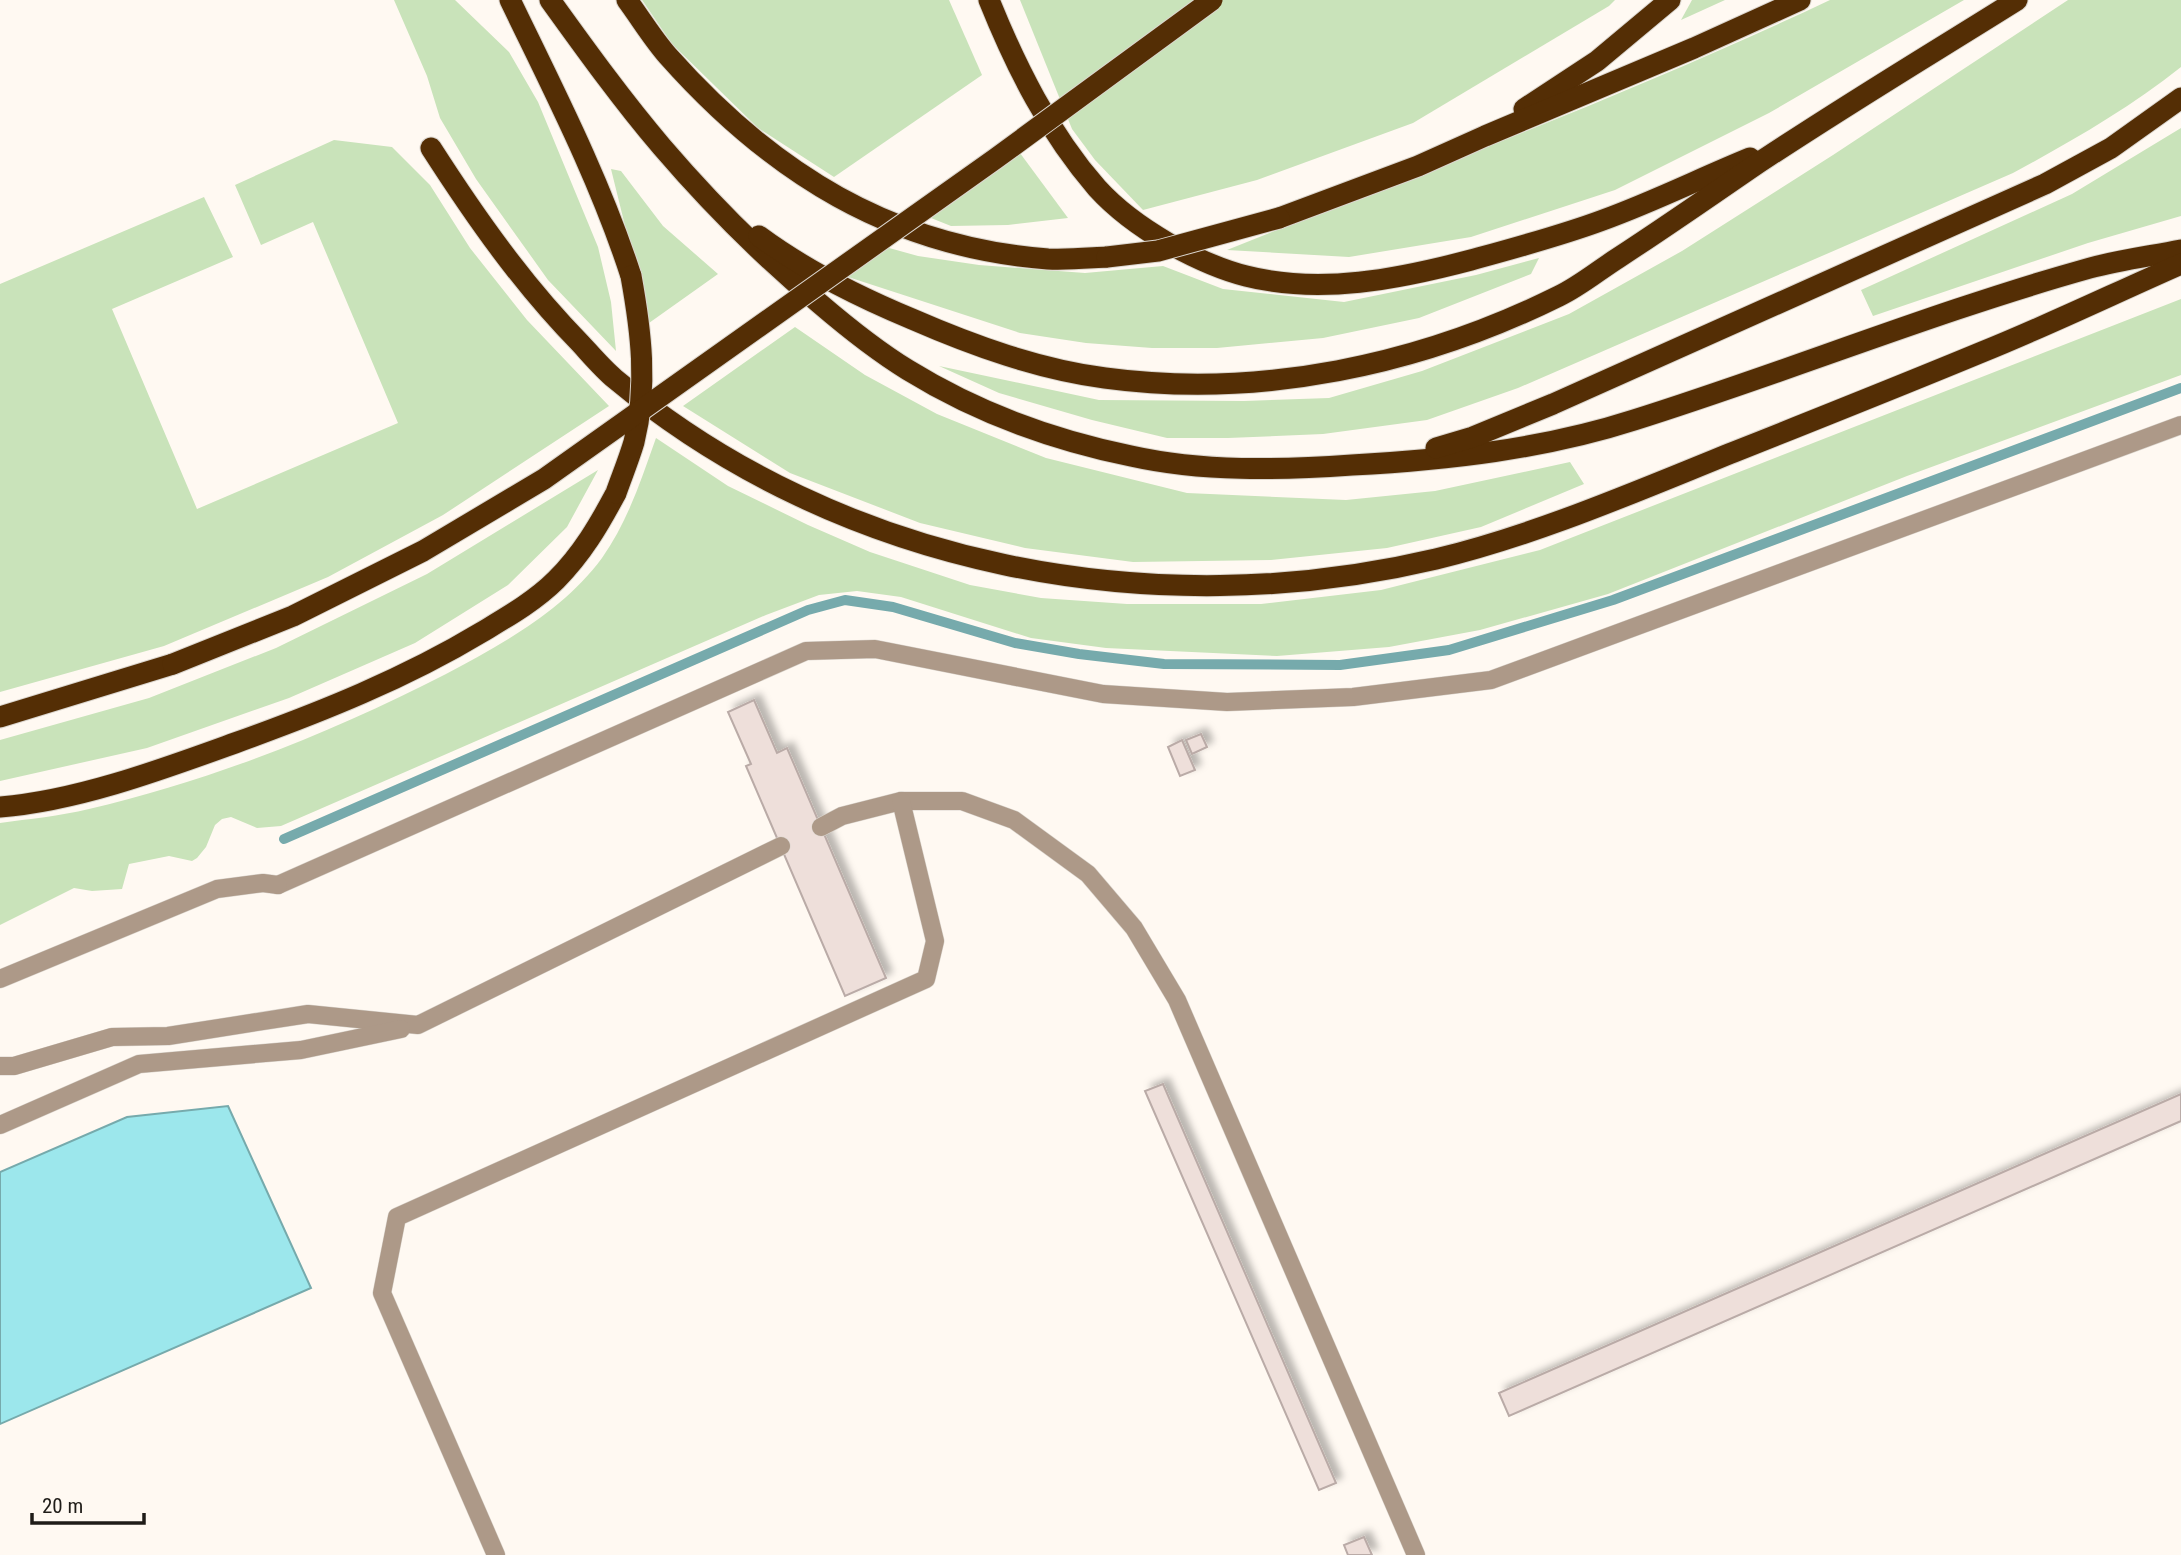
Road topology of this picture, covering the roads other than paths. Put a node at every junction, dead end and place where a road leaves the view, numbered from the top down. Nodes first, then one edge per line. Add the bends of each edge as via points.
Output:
1 (510, 0) edge
2 (550, 0) edge
3 (627, 0) edge
4 (989, 0) edge
5 (1212, 0) edge
6 (1670, 0) edge
7 (1800, 0) edge
8 (2017, 0) edge
9 (2177, 102) edge
10 (1485, 136) junction
11 (1797, 137) junction
12 (431, 148) dead end
13 (707, 195) junction
14 (2181, 250) edge
15 (2181, 264) edge
16 (2181, 425) edge
17 (1384, 464) junction
18 (0, 717) edge
19 (901, 801) junction
20 (0, 807) edge
21 (821, 827) dead end
22 (781, 846) dead end
23 (0, 979) edge
24 (418, 1025) junction
25 (0, 1066) edge
26 (0, 1125) edge
27 (496, 1555) edge
28 (1416, 1555) edge

1 - 20 highway, bridge via 616,230 631,276 641,333 642,382 634,441 616,493 592,538 555,581 512,614 404,676 161,770
2 - 13 highway via 663,148
3 - 10 highway, bridge via 666,54 769,152 873,216 930,238 989,252 1051,259 1158,251 1279,218
4 - 11 highway via 1027,86 1066,149 1098,189 1140,227 1199,260 1246,276 1302,284 1369,282 1442,268 1604,220
5 - 18 highway, bridge via 544,479 423,551 317,604 173,664
6 - 10 highway via 1597,61
7 - 10 highway
8 - 11 highway
9 - 17 highway via 2111,148 2045,184 1553,404 1473,437
11 - 13 highway via 1562,294 1493,326 1417,353 1346,370 1266,381 1186,384 1105,378 1028,362 969,343 881,306 809,268
12 - 15 highway via 481,226 546,309 613,377 688,433 767,482 848,518 946,551 1106,582 1282,584 1439,558 1597,507 1986,351
13 - 17 highway via 788,277 843,323 906,369 978,408 1052,436 1133,457 1213,467
14 - 17 highway via 2095,267 1967,306 1630,422 1548,442
16 - 23 street via 1491,680 1353,697 1227,702 1103,694 876,649 806,650 278,885 217,889
19 - 21 street via 842,816
19 - 27 street via 935,941 926,979 397,1217 383,1293
19 - 28 street via 962,801 1014,820 1088,874 1134,928 1177,1000
22 - 24 street
24 - 25 street via 308,1014 168,1036 112,1037 14,1066
24 - 26 street via 301,1050 139,1063

